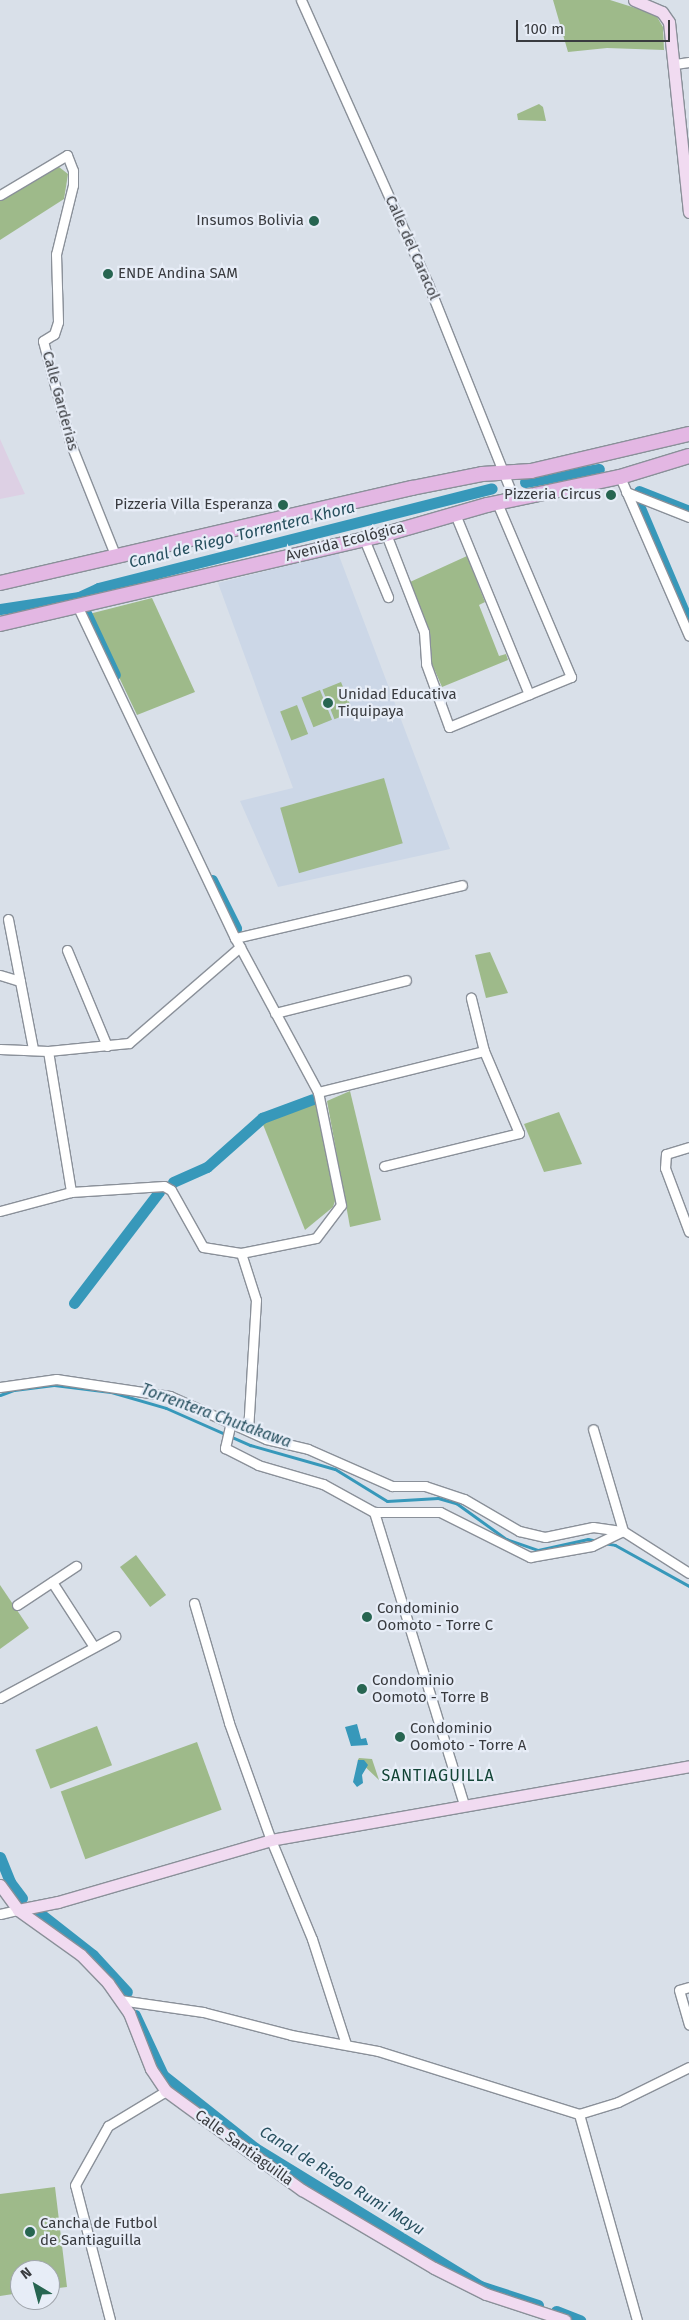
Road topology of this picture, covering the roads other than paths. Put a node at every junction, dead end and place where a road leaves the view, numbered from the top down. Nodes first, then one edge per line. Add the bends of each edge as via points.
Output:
1 (301, 0) edge
2 (634, 0) edge
3 (689, 62) edge
4 (675, 64) junction
5 (686, 150) edge
6 (0, 195) edge
7 (689, 212) edge
8 (689, 434) edge
9 (689, 456) edge
10 (501, 472) junction
11 (620, 477) junction
12 (626, 492) junction
13 (514, 499) junction
14 (497, 503) junction
15 (455, 514) junction
16 (689, 517) edge
17 (386, 534) junction
18 (364, 539) junction
19 (116, 557) junction
20 (0, 583) edge
21 (388, 597) dead end
22 (78, 607) junction
23 (0, 624) edge
24 (689, 636) edge
25 (529, 694) junction
26 (462, 885) dead end
27 (8, 919) dead end
28 (235, 938) junction
29 (240, 947) junction
30 (67, 950) dead end
31 (0, 975) edge
32 (406, 980) dead end
33 (20, 981) junction
34 (471, 998) dead end
35 (274, 1012) junction
36 (107, 1046) junction
37 (0, 1049) edge
38 (33, 1049) junction
39 (48, 1051) junction
40 (484, 1051) junction
41 (318, 1092) junction
42 (689, 1147) edge
43 (384, 1166) dead end
44 (71, 1192) junction
45 (0, 1211) edge
46 (689, 1232) edge
47 (241, 1253) junction
48 (0, 1386) edge
49 (231, 1422) junction
50 (248, 1429) junction
51 (593, 1429) dead end
52 (374, 1512) junction
53 (623, 1531) junction
54 (76, 1566) dead end
55 (689, 1573) edge
56 (52, 1582) junction
57 (194, 1603) dead end
58 (17, 1605) dead end
59 (115, 1636) dead end
60 (94, 1647) junction
61 (0, 1698) edge
62 (689, 1766) edge
63 (464, 1805) junction
64 (271, 1840) junction
65 (0, 1885) edge
66 (18, 1910) junction
67 (0, 1914) edge
68 (689, 1987) edge
69 (120, 2000) junction
70 (689, 2024) edge
71 (346, 2044) junction
72 (689, 2067) edge
73 (166, 2091) junction
74 (580, 2114) junction
75 (110, 2320) edge
76 (565, 2320) edge
77 (637, 2320) edge

1 - 10 street, Calle del Caracol via 428,284
2 - 4 street via 666,16
3 - 4 street
4 - 5 street
5 - 7 street
6 - 19 street, Calle Garderias via 67,155 73,172 73,185 56,254 58,322 54,334 43,341 70,442
8 - 10 main road via 586,460 531,471
9 - 11 main road, Avenida Ecológica
10 - 13 street, Calle del Caracol
10 - 19 main road via 412,488
11 - 12 street
11 - 13 main road, Avenida Ecológica
12 - 16 street
12 - 24 street
13 - 14 main road, Avenida Ecológica
14 - 15 main road, Avenida Ecológica
14 - 25 street via 571,677
15 - 17 main road, Avenida Ecológica
15 - 25 street
17 - 18 main road, Avenida Ecológica
17 - 25 street via 424,632 426,664 450,727
18 - 21 street
18 - 22 main road, Avenida Ecológica
19 - 20 main road
22 - 23 main road, Avenida Ecológica
22 - 28 street
26 - 28 street
27 - 33 street
28 - 29 street
29 - 35 street
29 - 36 street via 128,1043
30 - 36 street
31 - 33 street
32 - 35 street
33 - 38 street
34 - 40 street
35 - 41 street
36 - 39 street
37 - 38 street
38 - 39 street
39 - 44 street
40 - 41 street
40 - 43 street via 519,1133
41 - 47 street via 341,1205 316,1238
42 - 46 street via 666,1154 665,1168
44 - 45 street
44 - 47 street via 164,1186 171,1190 203,1247
47 - 50 street via 256,1300
48 - 49 street via 56,1379 170,1396
49 - 50 street
49 - 52 street via 225,1448 258,1465 323,1484
50 - 53 street via 266,1439 308,1449 392,1486 426,1486 464,1498 519,1531 545,1537 592,1527
51 - 53 street
52 - 53 street via 440,1512 530,1557 592,1546
52 - 63 street
53 - 55 street
54 - 56 street
56 - 58 street
56 - 60 street
57 - 64 street via 229,1723
59 - 60 street
60 - 61 street
62 - 63 street
63 - 64 street
64 - 66 street via 58,1902
64 - 71 street via 312,1940
65 - 66 street, Calle Santiaguilla
66 - 67 street
66 - 69 street, Calle Santiaguilla via 81,1955
68 - 70 street via 679,1990
69 - 71 street via 203,2012 291,2035
69 - 73 street, Calle Santiaguilla via 135,2026 151,2069
71 - 74 street
72 - 74 street via 618,2102
73 - 75 street via 108,2126 75,2184
73 - 76 street, Calle Santiaguilla via 302,2190 434,2268 486,2294
74 - 77 street

